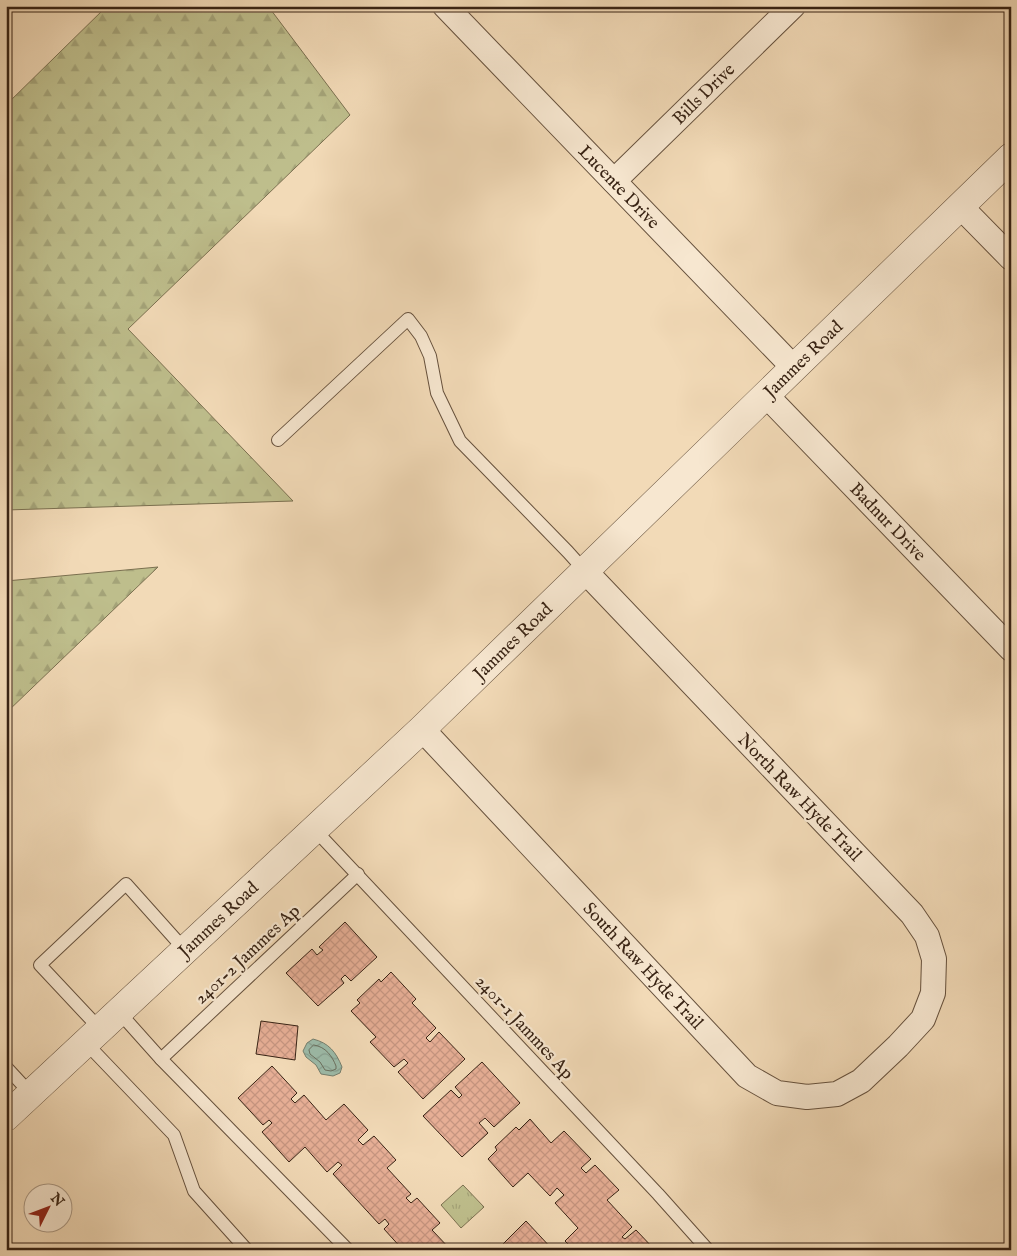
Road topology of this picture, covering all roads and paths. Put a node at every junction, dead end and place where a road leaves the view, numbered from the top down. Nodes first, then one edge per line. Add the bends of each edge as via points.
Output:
1 (444, 6) edge
2 (793, 6) edge
3 (1011, 157) edge
4 (614, 181) junction
5 (960, 206) junction
6 (1011, 258) edge
7 (794, 368) junction
8 (766, 395) junction
9 (278, 440) dead end
10 (585, 571) junction
11 (1011, 649) edge
12 (422, 729) junction
13 (315, 830) junction
14 (358, 874) junction
15 (185, 950) junction
16 (102, 1028) junction
17 (898, 1046) joint
18 (161, 1059) junction
19 (6, 1067) edge
20 (31, 1094) junction
21 (6, 1117) edge
22 (247, 1250) edge
23 (348, 1250) edge
24 (708, 1250) edge

1 - 4 street, Lucente Drive
2 - 4 street, Bills Drive
3 - 5 street, Jammes Road
4 - 7 street, Lucente Drive
5 - 6 street
5 - 7 street, Jammes Road
7 - 8 street, Jammes Road
8 - 10 street, Jammes Road
8 - 11 street, Badnur Drive
9 - 10 lane via 408,319 430,356 437,393 460,441
10 - 12 street, Jammes Road
10 - 17 street, North Raw Hyde Trail via 912,914 927,936 934,959 933,993 923,1019
12 - 13 street, Jammes Road
12 - 17 street, South Raw Hyde Trail via 747,1076 778,1093 807,1097 837,1094 861,1081
13 - 14 lane, 2401-1 Jammes Ap
13 - 15 street, Jammes Road
14 - 18 lane, 2401-2 Jammes Ap
14 - 24 lane, 2401-1 Jammes Ap
15 - 16 street, Jammes Road
15 - 16 lane via 126,884 40,965
16 - 18 lane
16 - 20 street, Jammes Road
16 - 22 lane via 174,1135 194,1191
18 - 23 lane
19 - 20 lane
20 - 21 street, Jammes Road

